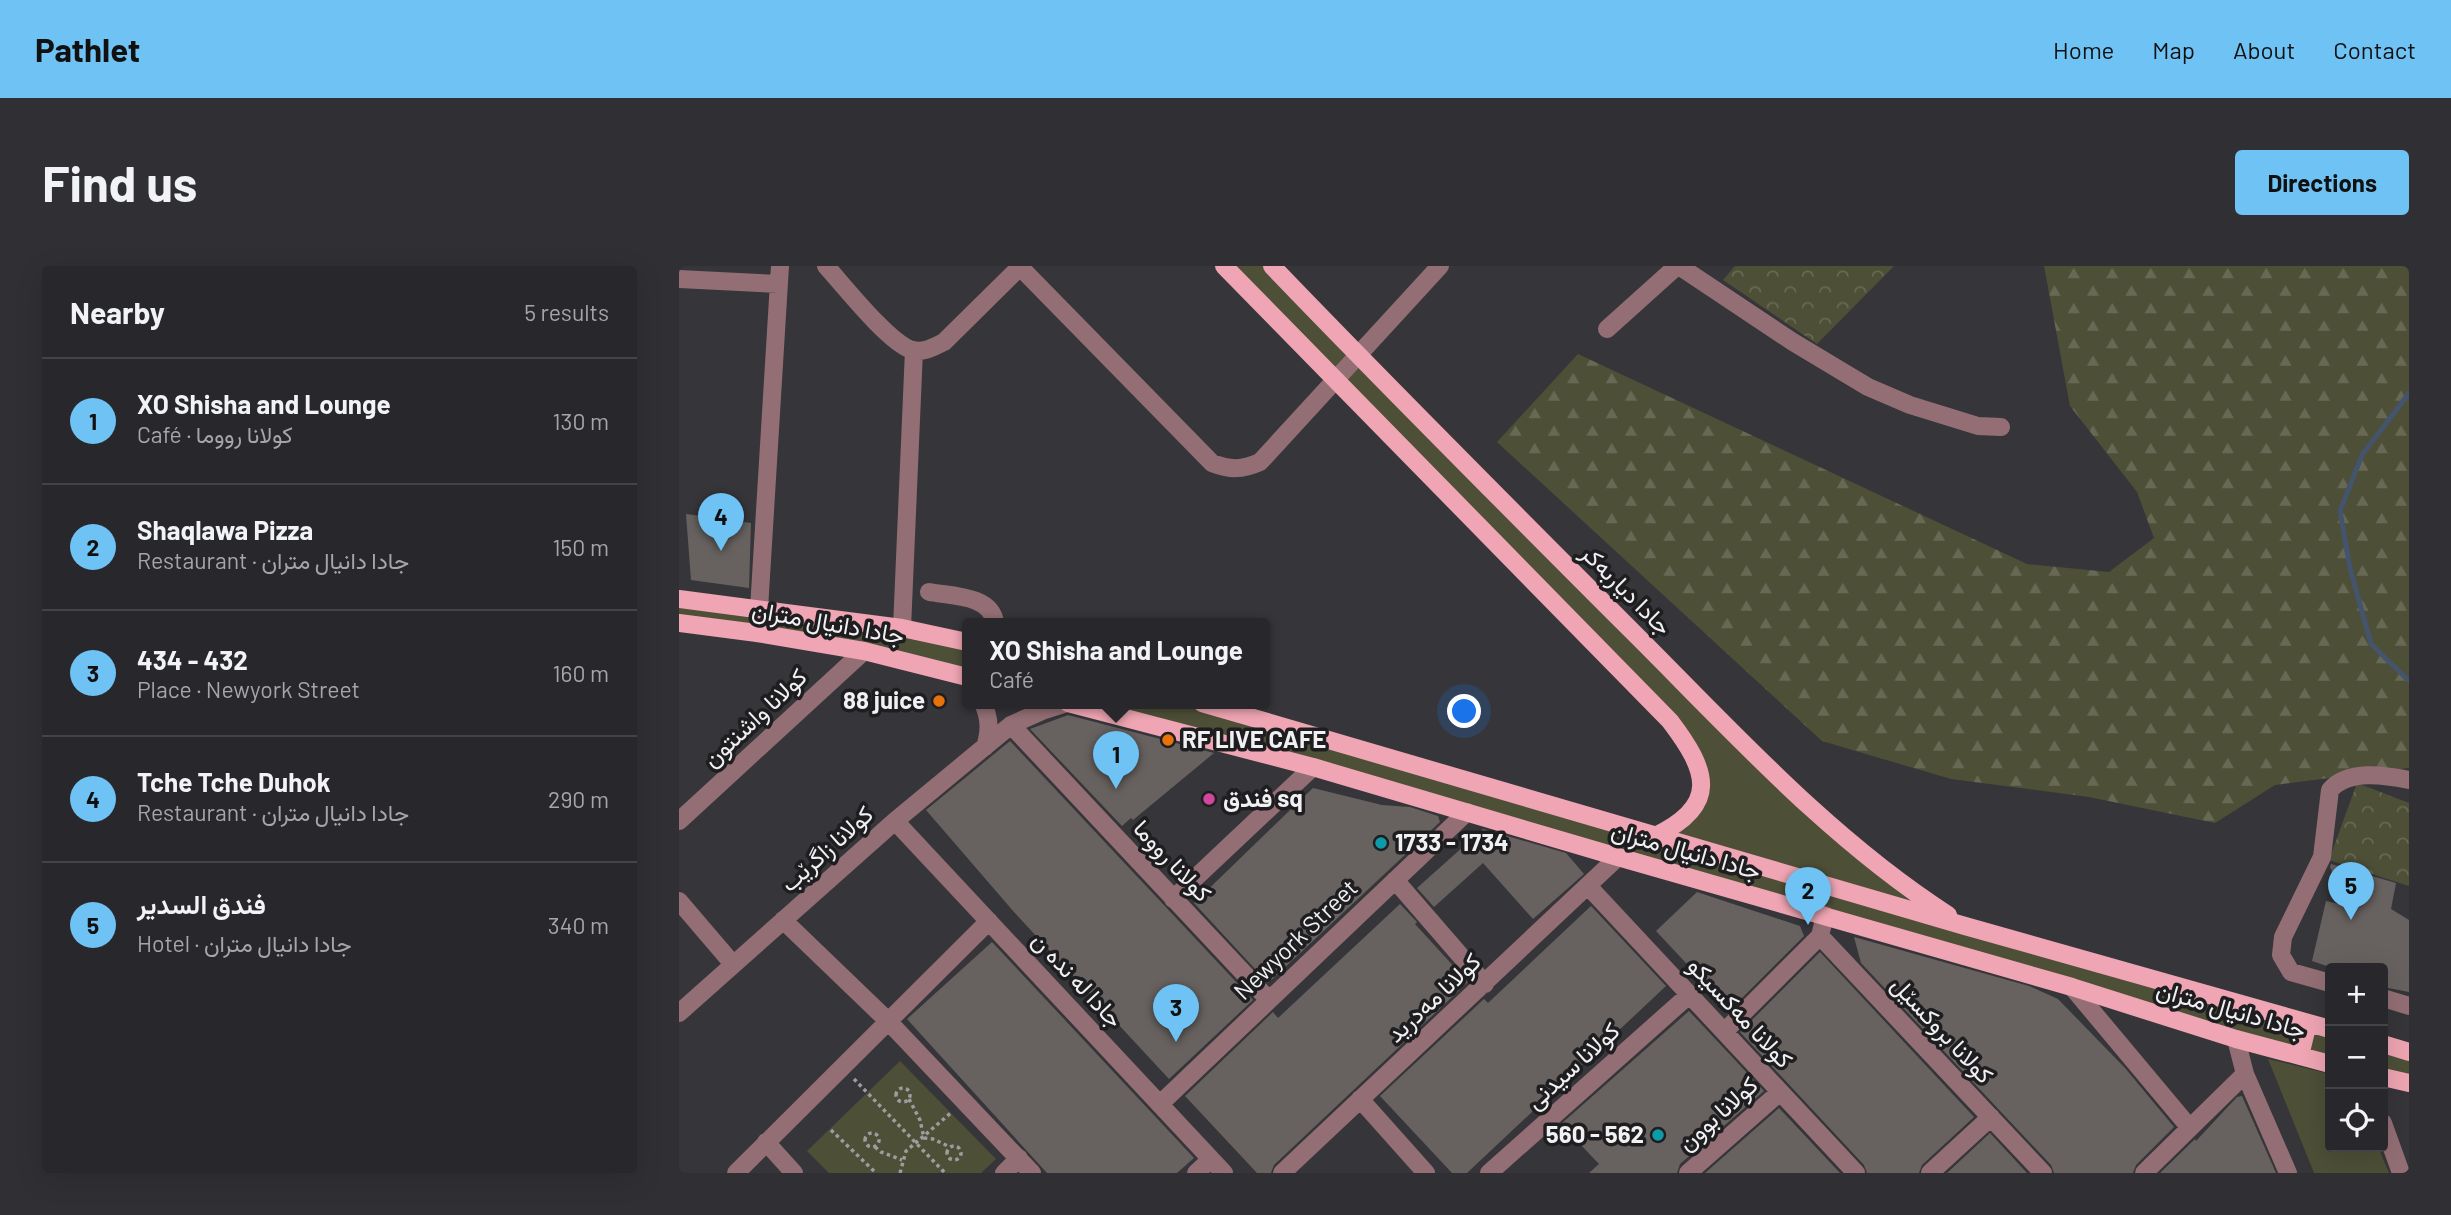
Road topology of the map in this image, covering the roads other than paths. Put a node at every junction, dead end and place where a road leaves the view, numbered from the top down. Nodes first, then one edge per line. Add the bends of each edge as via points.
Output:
1 (781, 266) edge
2 (826, 266) edge
3 (1019, 266) edge
4 (1224, 266) edge
5 (1272, 266) edge
6 (1440, 266) edge
7 (1678, 266) edge
8 (679, 279) edge
9 (779, 284) junction
10 (1607, 329) dead end
11 (914, 350) junction
12 (1357, 355) junction
13 (1336, 378) junction
14 (2001, 427) dead end
15 (929, 592) dead end
16 (679, 599) edge
17 (759, 609) junction
18 (994, 618) edge
19 (680, 625) edge
20 (902, 628) junction
21 (962, 641) edge
22 (864, 650) junction
23 (962, 677) edge
24 (986, 709) edge
25 (1048, 709) edge
26 (1090, 709) edge
27 (1222, 709) edge
28 (1011, 725) junction
29 (985, 747) junction
30 (1313, 766) junction
31 (2409, 780) edge
32 (1467, 812) junction
33 (679, 821) edge
34 (895, 821) junction
35 (1655, 836) junction
36 (1618, 857) junction
37 (1395, 880) junction
38 (1588, 886) junction
39 (1173, 899) junction
40 (679, 901) edge
41 (1825, 915) junction
42 (783, 920) junction
43 (989, 921) junction
44 (1965, 926) junction
45 (1820, 936) junction
46 (732, 963) junction
47 (2325, 982) edge
48 (1485, 984) junction
49 (2072, 987) junction
50 (1689, 995) junction
51 (1269, 1000) junction
52 (2388, 1000) edge
53 (2409, 1006) edge
54 (679, 1013) edge
55 (888, 1021) junction
56 (2308, 1023) junction
57 (2325, 1028) edge
58 (1724, 1032) junction
59 (2236, 1039) junction
60 (2388, 1046) edge
61 (2409, 1052) edge
62 (2300, 1056) junction
63 (2325, 1063) edge
64 (2245, 1074) junction
65 (2388, 1078) edge
66 (2409, 1083) edge
67 (1780, 1092) junction
68 (1360, 1100) junction
69 (1160, 1104) junction
70 (1991, 1117) junction
71 (2190, 1128) junction
72 (2388, 1136) edge
73 (766, 1142) junction
74 (1019, 1158) junction
75 (1211, 1159) junction
76 (736, 1173) edge
77 (794, 1173) edge
78 (1004, 1173) edge
79 (1032, 1173) edge
80 (1196, 1173) edge
81 (1224, 1173) edge
82 (1282, 1173) edge
83 (1426, 1173) edge
84 (1489, 1173) edge
85 (1688, 1173) edge
86 (1856, 1173) edge
87 (1930, 1173) edge
88 (2043, 1173) edge
89 (2144, 1173) edge
90 (2288, 1173) edge
91 (2402, 1173) edge

1 - 9 street
2 - 11 street via 897,341
3 - 11 street via 944,342
3 - 13 street via 1212,463 1227,469 1244,469 1260,462
4 - 13 main road
5 - 12 main road, جادا دیاربه‌كر
6 - 12 street
7 - 10 street
7 - 14 street via 1868,387 1978,426
8 - 9 street
9 - 17 street
11 - 20 street
12 - 13 street
12 - 44 main road, جادا دیاربه‌كر via 1811,808 1885,871
13 - 35 main road via 1684,740 1695,758 1701,796 1691,813
15 - 18 street via 985,604
16 - 17 main road, جادا دانيال متران
17 - 20 main road, جادا دانيال متران
19 - 22 main road, جادا دانيال متران
20 - 21 main road, جادا دانيال متران
22 - 23 main road, جادا دانيال متران
22 - 33 street, كولانا واشنتون
24 - 29 street via 989,734
25 - 28 street, كولانا زاگرێب
26 - 30 main road, جادا دانيال متران
27 - 35 main road, جادا دانيال متران
28 - 29 street, كولانا زاگرێب
28 - 39 street, كولانا رووما
29 - 34 street, كولانا زاگرێب
30 - 32 main road, جادا دانيال متران
30 - 39 street
31 - 47 street via 2387,775 2346,778 2330,790 2322,856 2283,937 2281,955 2291,972
32 - 36 main road, جادا دانيال متران
32 - 37 street, Newyork Street
34 - 42 street, كولانا زاگرێب
34 - 43 street, جادا له نده ن
35 - 44 main road, جادا دانيال متران
36 - 38 street, كولانا مه‌درید
36 - 41 main road, جادا دانيال متران
37 - 48 street
37 - 51 street, Newyork Street
38 - 48 street, كولانا مه‌درید
38 - 50 street, كولانا مەکسیکو
39 - 51 street, كولانا رووما
40 - 46 street
41 - 45 street
41 - 49 main road, جادا دانيال متران
42 - 46 street, كولانا زاگرێب
42 - 55 street
43 - 55 street
43 - 69 street, جادا له نده ن
44 - 56 main road, جادا دانيال متران
45 - 58 street
45 - 70 street, كولانا بروکسێل
46 - 54 street, كولانا زاگرێب
48 - 68 street, كولانا مه‌درید
49 - 59 main road, جادا دانيال متران
49 - 71 street
50 - 58 street, كولانا مەکسیکو
50 - 84 street, كولانا سيدنى
51 - 69 street, Newyork Street
52 - 53 street
55 - 73 street
55 - 74 street
56 - 57 main road, جادا دانيال متران
56 - 62 main road
58 - 67 street, كولانا مەکسیکو
59 - 62 main road, جادا دانيال متران
59 - 64 street
60 - 61 main road
62 - 63 main road, جادا دانيال متران
64 - 71 street
64 - 90 street
65 - 66 main road
67 - 85 street, كولانا بوون
67 - 86 street, كولانا مەکسیکو
68 - 82 street, كولانا مه‌درید
68 - 83 street
69 - 75 street, جادا له نده ن
70 - 87 street
70 - 88 street, كولانا بروکسێل
71 - 89 street
72 - 91 street
73 - 76 street
73 - 77 street
74 - 78 street
74 - 79 street
75 - 80 street
75 - 81 street, جادا له نده ن

